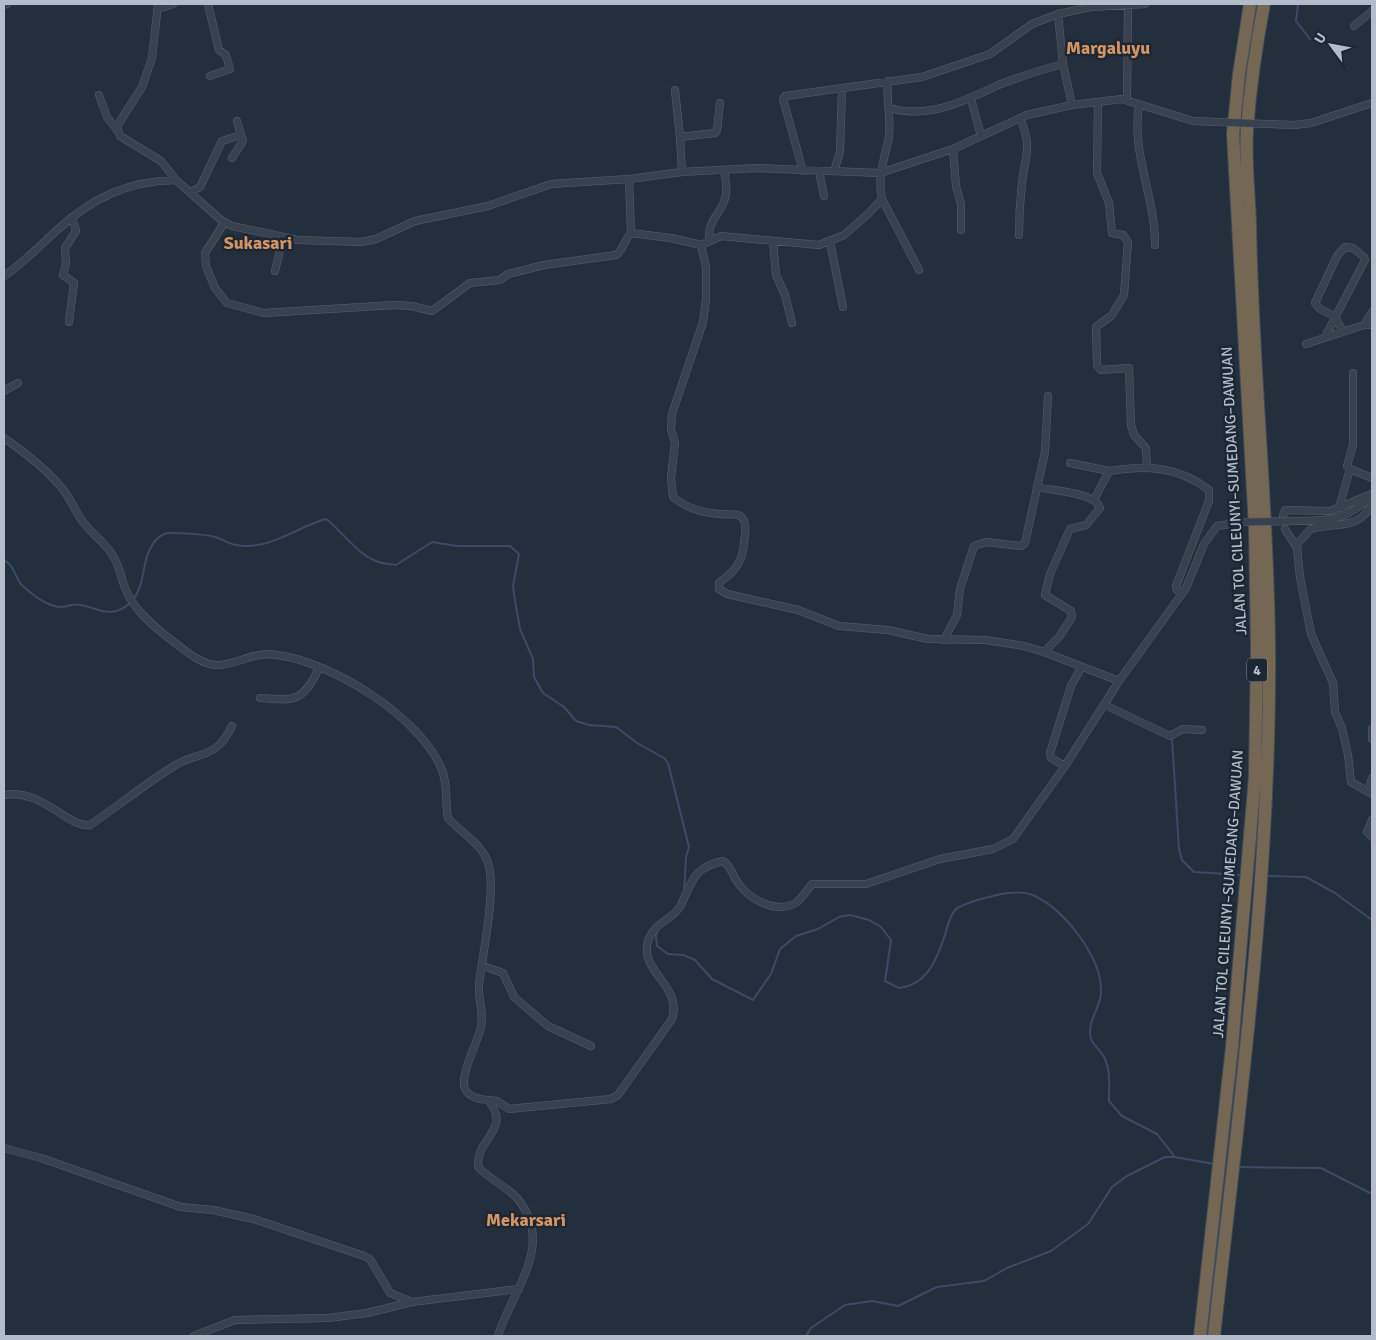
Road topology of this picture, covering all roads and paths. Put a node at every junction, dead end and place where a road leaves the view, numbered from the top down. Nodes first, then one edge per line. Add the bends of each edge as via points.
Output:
1 (173, 4) edge
2 (208, 4) edge
3 (1145, 4) edge
4 (1250, 4) edge
5 (1264, 4) edge
6 (1113, 5) edge
7 (158, 6) edge
8 (1128, 6) junction
9 (1372, 11) edge
10 (1058, 14) junction
11 (1354, 26) dead end
12 (1063, 64) junction
13 (210, 76) dead end
14 (888, 81) junction
15 (842, 88) junction
16 (675, 90) dead end
17 (99, 95) dead end
18 (971, 99) junction
19 (1127, 100) junction
20 (720, 103) dead end
21 (1098, 103) junction
22 (1372, 103) edge
23 (1139, 104) junction
24 (1072, 105) junction
25 (889, 108) junction
26 (1020, 118) junction
27 (237, 121) dead end
28 (117, 130) junction
29 (241, 135) junction
30 (981, 136) junction
31 (680, 138) junction
32 (953, 150) junction
33 (232, 158) dead end
34 (724, 170) junction
35 (803, 170) junction
36 (834, 171) junction
37 (682, 172) junction
38 (820, 172) junction
39 (880, 173) junction
40 (629, 179) junction
41 (176, 180) junction
42 (191, 192) junction
43 (824, 196) dead end
44 (882, 198) junction
45 (72, 217) junction
46 (224, 223) junction
47 (961, 230) dead end
48 (631, 234) junction
49 (1018, 235) dead end
50 (283, 238) junction
51 (710, 241) junction
52 (773, 241) junction
53 (830, 242) junction
54 (701, 245) junction
55 (1155, 245) dead end
56 (919, 270) dead end
57 (275, 271) dead end
58 (4, 276) edge
59 (842, 308) dead end
60 (1372, 312) edge
61 (1334, 316) junction
62 (69, 322) dead end
63 (792, 323) dead end
64 (1368, 325) edge
65 (1343, 331) junction
66 (1325, 337) junction
67 (1306, 344) dead end
68 (1353, 373) dead end
69 (18, 383) dead end
70 (4, 390) edge
71 (1048, 396) dead end
72 (4, 438) edge
73 (1070, 463) dead end
74 (1147, 468) junction
75 (1350, 470) junction
76 (1109, 471) junction
77 (1372, 478) edge
78 (1037, 487) junction
79 (1372, 495) edge
80 (1094, 500) junction
81 (1372, 504) edge
82 (1339, 508) junction
83 (1283, 516) dead end
84 (1285, 529) dead end
85 (1297, 548) junction
86 (1189, 555) junction
87 (1198, 558) junction
88 (1182, 594) junction
89 (944, 640) junction
90 (1044, 652) junction
91 (319, 668) junction
92 (1081, 668) junction
93 (1119, 681) junction
94 (260, 698) dead end
95 (1104, 706) junction
96 (232, 726) dead end
97 (1372, 729) edge
98 (1202, 730) dead end
99 (1372, 739) edge
100 (1065, 766) junction
101 (1372, 778) edge
102 (1370, 793) edge
103 (4, 795) edge
104 (1372, 820) edge
105 (1372, 837) edge
106 (483, 966) junction
107 (591, 1046) dead end
108 (488, 1100) junction
109 (4, 1148) edge
110 (519, 1289) junction
111 (412, 1302) junction
112 (194, 1336) edge
113 (498, 1336) edge
114 (1200, 1336) edge
115 (1214, 1336) edge

1 - 7 street
2 - 13 street via 219,50 226,55 230,69
3 - 8 street
4 - 114 highway, JALAN TOL CILEUNYI–SUMEDANG–DAWUAN / 4 via 1238,74 1233,134 1255,527 1254,777 1232,1048
5 - 115 highway, JALAN TOL CILEUNYI–SUMEDANG–DAWUAN / 4 via 1252,76 1247,134 1260,439 1267,526 1267,777 1246,1049
6 - 8 street
6 - 10 street
7 - 28 street via 152,58 145,79
8 - 19 street
9 - 11 street
10 - 12 street
10 - 14 street via 1032,24 990,54 922,76
12 - 18 street via 997,86
12 - 24 street
14 - 15 street
14 - 25 street
15 - 35 street via 784,98
15 - 36 street via 840,152
16 - 31 street
17 - 28 street via 107,117
18 - 25 street via 931,111 908,112
18 - 30 street
19 - 21 street
19 - 23 street
20 - 31 street via 715,133
21 - 24 street
21 - 74 street via 1097,173 1109,203 1112,232 1123,235 1128,242 1124,296 1112,315 1096,327 1097,365 1101,370 1129,368 1131,425 1134,435 1146,448
22 - 23 street, bridge via 1312,123 1294,125 1193,121
23 - 55 street via 1137,144 1153,214
24 - 26 street
25 - 39 street via 889,135
26 - 30 street
26 - 49 street via 1027,134 1028,156 1022,181
27 - 29 street
28 - 41 street via 120,136 161,161
29 - 33 street via 243,140
29 - 42 street via 222,141 200,187
30 - 32 street
31 - 37 street
32 - 39 street
32 - 47 street via 956,186 962,204
34 - 35 street
34 - 37 street
34 - 51 street via 727,183 725,200 711,223
35 - 38 street
36 - 38 street
36 - 39 street
37 - 40 street
38 - 43 street
39 - 44 street
40 - 48 street
40 - 50 street via 551,184 488,206 415,221 362,242
41 - 42 street
41 - 45 street via 138,183 121,188
42 - 46 street
44 - 53 street via 844,235
44 - 56 street
45 - 58 street
45 - 62 street via 76,231 65,248 63,275 74,283
46 - 48 street via 205,253 206,266 215,288 227,303 264,313 394,305 432,311 470,283 500,280 508,274 544,264 616,255
46 - 50 street
48 - 54 street
50 - 57 street
51 - 52 street via 721,236
51 - 54 street
52 - 53 street via 812,245
52 - 63 street via 776,275
53 - 59 street
54 - 89 street via 706,267 706,300 703,322 672,414 671,429 676,443 671,478 673,497 678,500 704,512 737,515 744,521 741,560 732,574 719,582 719,589 727,594 798,610 839,626 888,630
60 - 64 street
61 - 61 street via 1364,260 1353,248 1345,247 1337,256 1314,303
61 - 65 street
61 - 66 street
64 - 65 street
65 - 66 street
66 - 67 street
68 - 75 street via 1353,445 1347,466
69 - 70 street
71 - 78 street via 1048,434
72 - 91 street via 43,468 62,488 82,520 113,555 125,590 136,607 182,648 217,666 251,656 276,654
73 - 76 street
74 - 76 street
74 - 86 street via 1174,471 1209,490 1209,502
75 - 77 street
75 - 82 street
76 - 80 street
78 - 80 street
78 - 89 street via 1022,546 986,542 974,546 960,589 957,614
79 - 82 street
79 - 87 street, bridge via 1356,511 1333,519 1217,526
80 - 90 street via 1100,508 1086,525 1072,527 1069,531 1046,584 1047,597 1071,611 1072,618
81 - 85 street via 1363,517 1351,524 1311,529
82 - 83 street via 1330,511 1286,510
84 - 85 street
85 - 102 street via 1312,634 1333,683 1335,712 1346,746 1351,782
86 - 87 street
86 - 88 street via 1176,588
87 - 88 street
88 - 93 street
89 - 90 street via 985,640
90 - 92 street
91 - 94 street via 310,687 298,698
91 - 106 street via 363,689 392,709 435,757 446,786 448,818 481,850 492,876
92 - 93 street
92 - 100 street via 1071,686 1050,754
93 - 95 street
95 - 98 street via 1170,736 1183,729
95 - 100 street
96 - 103 street via 222,742 210,752 176,764 90,825 80,824 41,800
97 - 99 street
100 - 108 street via 1013,839 993,849 940,859 866,884 812,884 796,903 784,906 756,901 738,883 723,860 706,866 694,876 678,912 655,928 648,944 650,966 668,988 675,1004 672,1019 618,1095 611,1100 509,1109 497,1101
101 - 102 street
104 - 105 street via 1367,832
106 - 107 street via 502,973 514,997 548,1026
106 - 108 street via 479,986 482,1017 464,1082 469,1094
108 - 110 street via 497,1110 498,1121 480,1153 479,1168 523,1206 534,1239
109 - 111 street via 181,1207 254,1219 364,1256 370,1259 393,1295
110 - 111 street
110 - 113 street
111 - 112 street via 328,1318 235,1320

